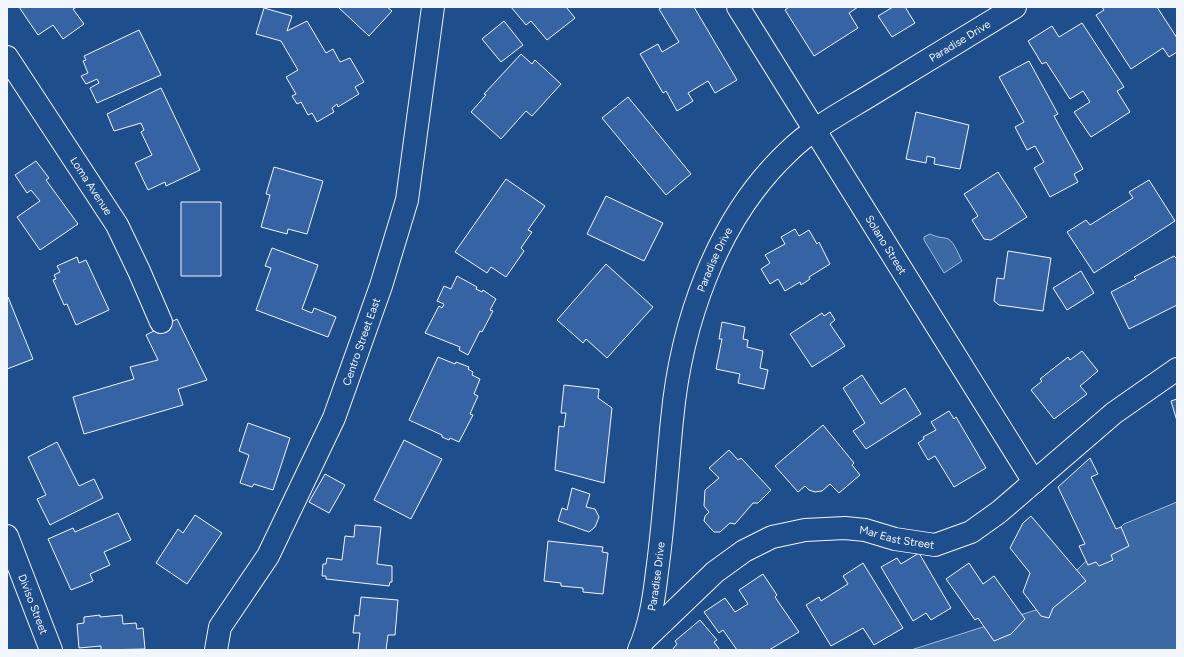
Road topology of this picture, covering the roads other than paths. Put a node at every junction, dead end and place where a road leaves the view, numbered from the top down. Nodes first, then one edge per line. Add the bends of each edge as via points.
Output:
1 (433, 7) edge
2 (738, 7) edge
3 (1015, 7) edge
4 (7, 57) edge
5 (816, 130) junction
6 (161, 322) dead end
7 (1177, 369) edge
8 (1034, 482) junction
9 (7, 536) edge
10 (641, 645) edge
11 (51, 650) edge
12 (216, 650) edge

1 - 12 street, Centro Street East via 406,200 381,286 334,418 268,556 220,627
2 - 5 street, Solano Street
3 - 5 street, Paradise Drive
4 - 6 street, Loma Avenue via 113,220
5 - 8 street, Solano Street
5 - 10 street, Paradise Drive via 788,151 774,166 735,218 714,258 698,300 677,381 659,560 651,610
7 - 8 street, Mar East Street via 1114,413
8 - 10 street, Mar East Street via 999,512 970,532 935,545 845,528 805,530 772,536 744,551 715,572
9 - 11 street, Diviso Street

